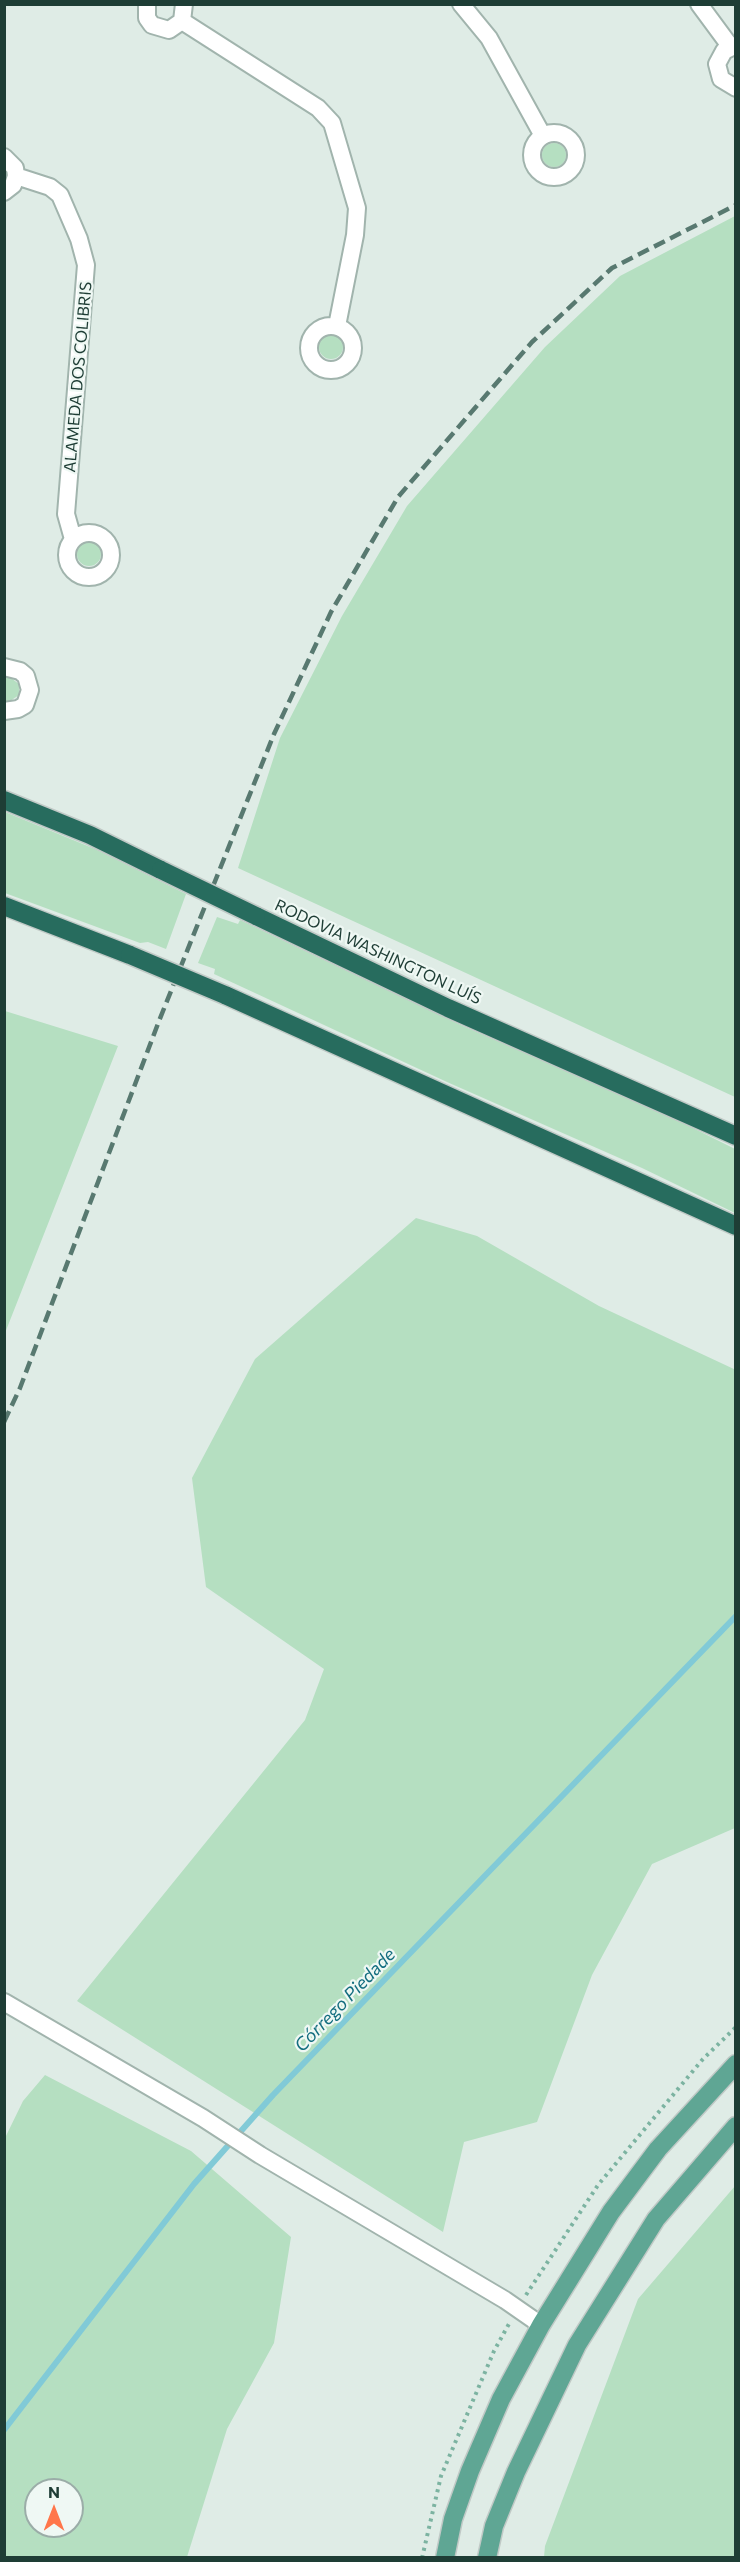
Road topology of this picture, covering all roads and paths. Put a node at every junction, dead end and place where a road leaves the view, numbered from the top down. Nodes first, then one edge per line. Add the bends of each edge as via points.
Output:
1 (147, 4) edge
2 (461, 4) edge
3 (699, 4) edge
4 (183, 13) edge
5 (733, 45) edge
6 (735, 88) edge
7 (543, 136) dead end
8 (4, 157) edge
9 (16, 177) junction
10 (4, 192) edge
11 (337, 326) dead end
12 (73, 539) dead end
13 (4, 667) edge
14 (4, 711) edge
15 (4, 800) edge
16 (4, 906) edge
17 (735, 1136) edge
18 (735, 1226) edge
19 (4, 2002) edge
20 (735, 2064) edge
21 (735, 2126) edge
22 (541, 2325) junction
23 (446, 2558) edge
24 (487, 2558) edge

1 - 4 street via 147,18 160,30 169,30
2 - 7 street via 489,38
3 - 5 street
4 - 11 street via 318,108 332,123 357,208
5 - 6 street via 719,57 718,72 726,85
8 - 9 street via 15,168
9 - 10 street via 14,185
9 - 12 street, ALAMEDA DOS COLIBRIS via 50,187 60,195 86,265 66,514
13 - 14 street via 20,670 30,690 25,705
15 - 17 highway, RODOVIA WASHINGTON LUÍS, bridge via 90,835 448,1008
16 - 18 highway, bridge via 225,994
19 - 22 street via 203,2118
20 - 22 main road via 658,2149 611,2212
21 - 24 main road via 656,2219 577,2345 516,2472 494,2526
22 - 23 main road via 501,2399 470,2471 453,2519

